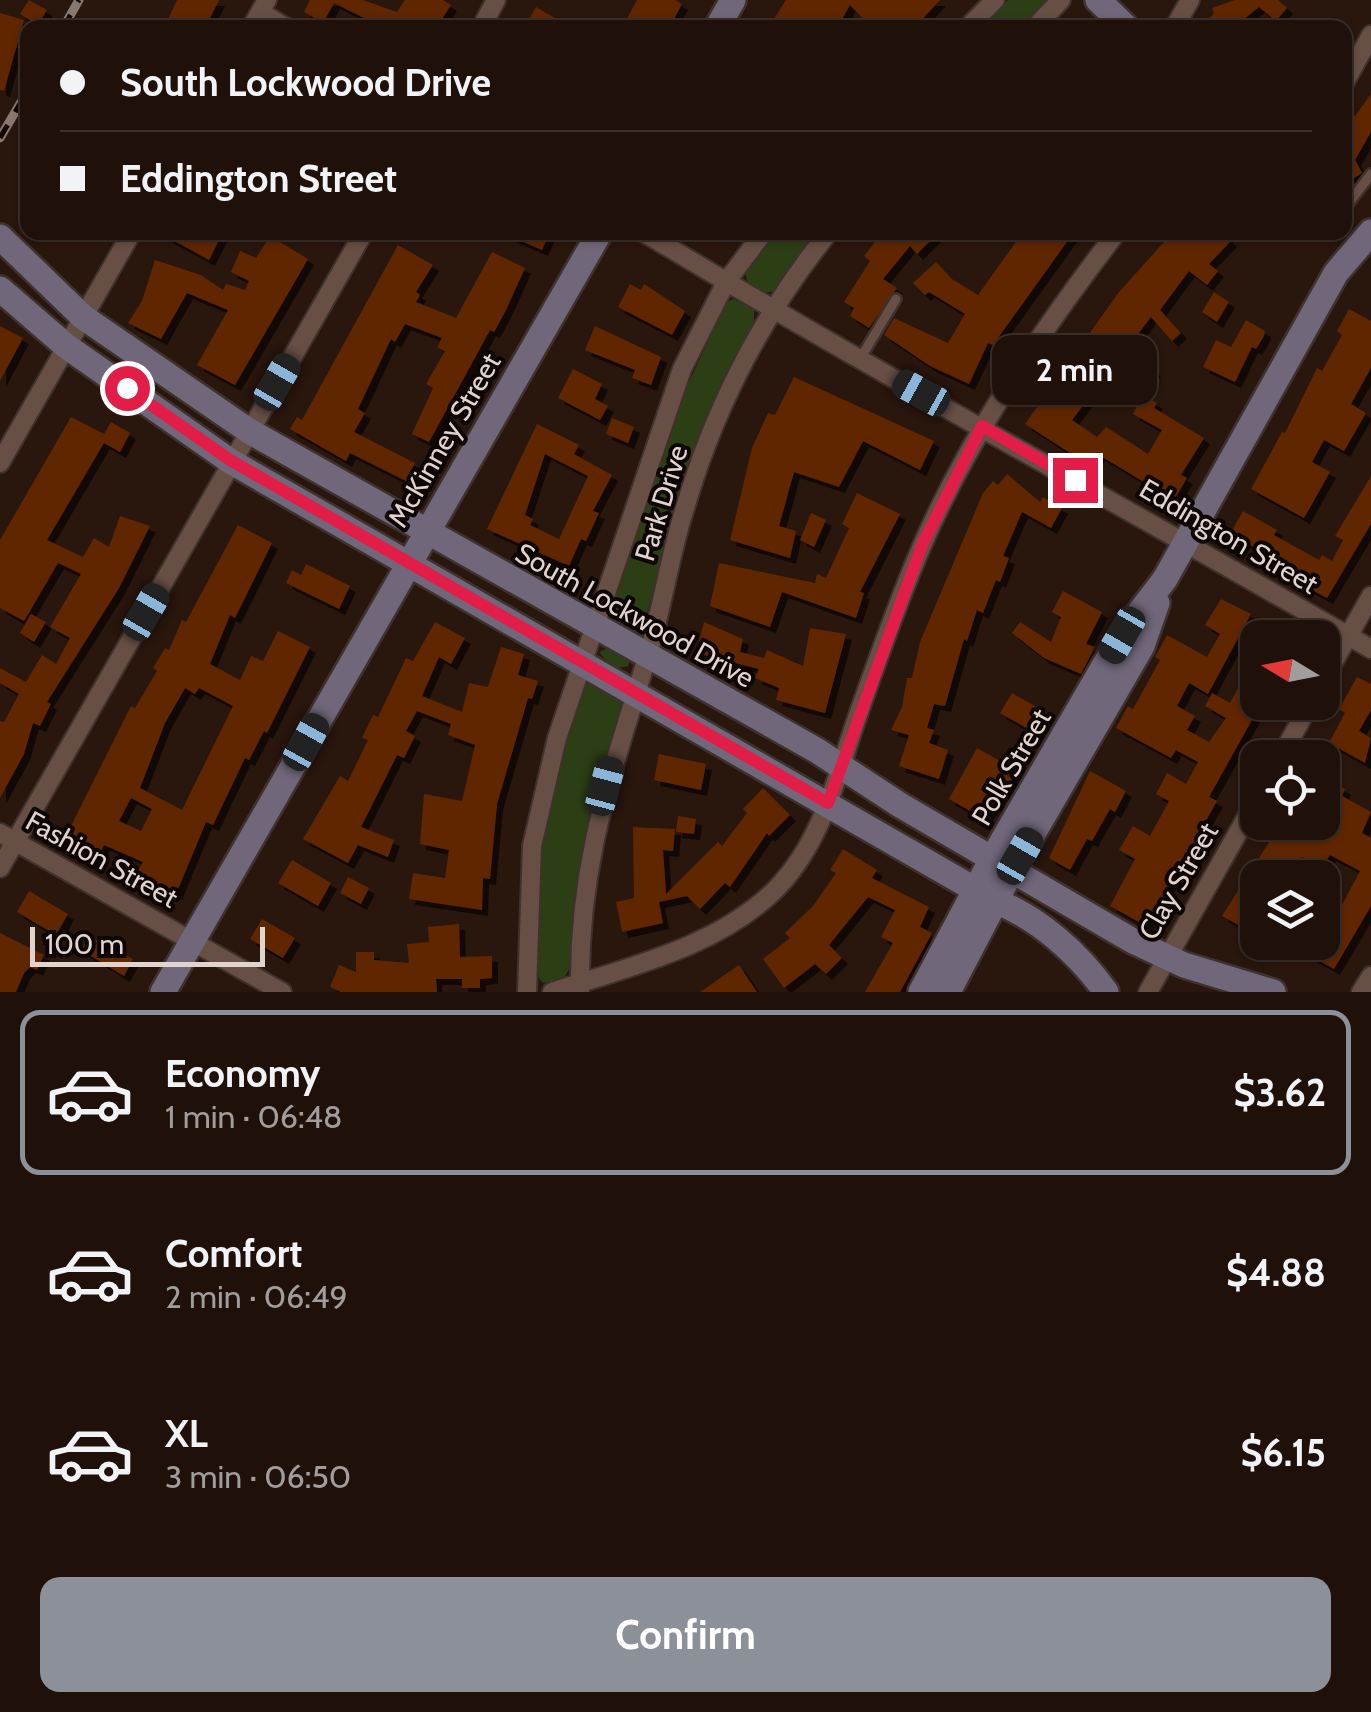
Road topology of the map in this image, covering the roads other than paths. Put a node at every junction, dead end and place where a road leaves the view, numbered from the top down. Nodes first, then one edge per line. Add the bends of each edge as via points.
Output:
1 (994, 0) edge
2 (1061, 0) edge
3 (1098, 0) edge
4 (975, 20) edge
5 (1042, 20) edge
6 (1118, 20) edge
7 (1371, 35) edge
8 (1352, 69) edge
9 (1371, 174) edge
10 (1352, 199) edge
11 (1364, 234) edge
12 (0, 237) edge
13 (127, 240) edge
14 (359, 240) edge
15 (595, 240) edge
16 (655, 240) edge
17 (758, 240) edge
18 (823, 240) edge
19 (1112, 240) edge
20 (726, 282) junction
21 (0, 288) edge
22 (896, 299) dead end
23 (770, 310) junction
24 (83, 317) junction
25 (66, 346) junction
26 (860, 360) junction
27 (982, 426) junction
28 (248, 431) junction
29 (230, 460) junction
30 (0, 463) edge
31 (426, 531) junction
32 (1186, 544) junction
33 (409, 561) junction
34 (1371, 596) edge
35 (594, 627) junction
36 (1348, 636) junction
37 (1340, 650) edge
38 (1371, 650) edge
39 (647, 654) junction
40 (583, 663) junction
41 (636, 692) junction
42 (840, 768) junction
43 (828, 803) junction
44 (1240, 828) edge
45 (8, 838) edge
46 (1002, 865) junction
47 (0, 868) edge
48 (986, 896) junction
49 (193, 940) junction
50 (1166, 958) junction
51 (1371, 976) edge
52 (580, 987) edge
53 (163, 992) edge
54 (282, 992) edge
55 (527, 992) edge
56 (552, 992) edge
57 (921, 992) edge
58 (948, 992) edge
59 (1106, 992) edge
60 (1148, 992) edge
61 (1273, 992) edge
62 (1361, 992) edge

1 - 4 street
2 - 5 street
3 - 6 main road
7 - 8 street
9 - 10 lane
11 - 32 main road, Polk Street
12 - 24 main road, South Lockwood Drive
13 - 24 street
14 - 28 street
15 - 31 main road, McKinney Street
16 - 20 street, Eddington Street
17 - 20 street, Park Drive
18 - 23 street, Park Drive
19 - 27 street
20 - 23 street, Eddington Street
20 - 35 street, Park Drive via 682,368
21 - 25 main road
22 - 26 lane
23 - 26 street, Eddington Street
23 - 39 street, Park Drive via 702,456
24 - 25 street
24 - 28 main road, South Lockwood Drive
25 - 29 main road
25 - 30 street
26 - 27 street, Eddington Street
27 - 32 street, Eddington Street
27 - 42 street via 922,545
28 - 29 street
28 - 31 main road, South Lockwood Drive
29 - 33 main road
29 - 45 street
31 - 33 main road, McKinney Street
31 - 35 main road, South Lockwood Drive
32 - 36 street, Eddington Street
32 - 46 main road, Polk Street via 1165,579 1142,646
33 - 40 main road
33 - 49 main road, McKinney Street
34 - 36 street
35 - 39 main road, South Lockwood Drive
35 - 40 street, Park Drive
36 - 37 street
36 - 38 street, Eddington Street
39 - 41 street, Park Drive
39 - 42 main road, South Lockwood Drive
40 - 41 main road
40 - 55 street, Park Drive via 532,846
41 - 43 main road
41 - 52 street, Park Drive via 596,820
42 - 43 street
42 - 46 main road, South Lockwood Drive
43 - 48 main road
43 - 52 street via 804,858 741,918
44 - 50 street, Clay Street
45 - 47 street
45 - 49 street, Fashion Street
46 - 48 main road, Polk Street
46 - 50 main road, South Lockwood Drive
48 - 57 main road, Polk Street
48 - 58 main road, Polk Street
48 - 59 main road via 1016,909 1073,953
49 - 53 main road, McKinney Street
49 - 54 street, Fashion Street
50 - 60 street, Clay Street
50 - 61 main road, South Lockwood Drive
51 - 62 street
52 - 56 street

